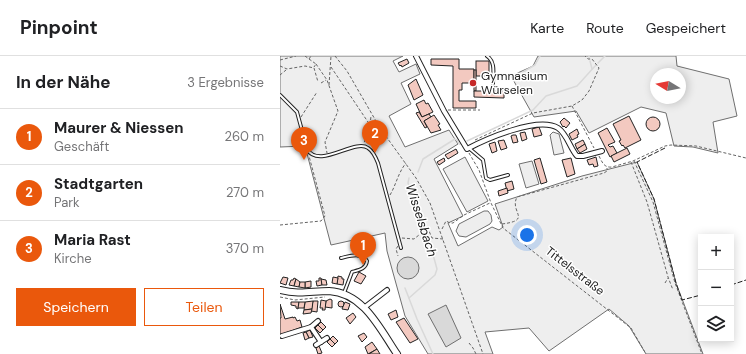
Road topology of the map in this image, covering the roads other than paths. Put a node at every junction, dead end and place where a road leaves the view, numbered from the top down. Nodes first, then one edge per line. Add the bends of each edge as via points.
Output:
1 (416, 56) edge
2 (487, 56) edge
3 (493, 84) dead end
4 (280, 95) edge
5 (467, 148) junction
6 (602, 151) dead end
7 (508, 175) dead end
8 (401, 248) dead end
9 (341, 258) dead end
10 (280, 290) edge
11 (387, 290) dead end
12 (343, 294) junction
13 (365, 307) junction
14 (318, 321) dead end
15 (311, 326) junction
16 (282, 336) dead end
17 (327, 338) dead end
18 (321, 342) junction
19 (316, 345) dead end
20 (397, 354) edge

1 - 5 street via 444,111
2 - 3 lane via 494,65
4 - 8 lane via 294,108 310,153 317,157 364,146 374,154
5 - 6 street via 489,138 538,124 552,125 562,132 577,156
5 - 7 lane via 483,160 486,178 490,180
9 - 12 lane via 360,255 367,262 363,268 352,272
10 - 12 main road via 301,293 328,291
11 - 13 street
12 - 13 main road
13 - 20 main road
14 - 15 street
15 - 16 street
15 - 18 street
17 - 18 street
18 - 19 street

